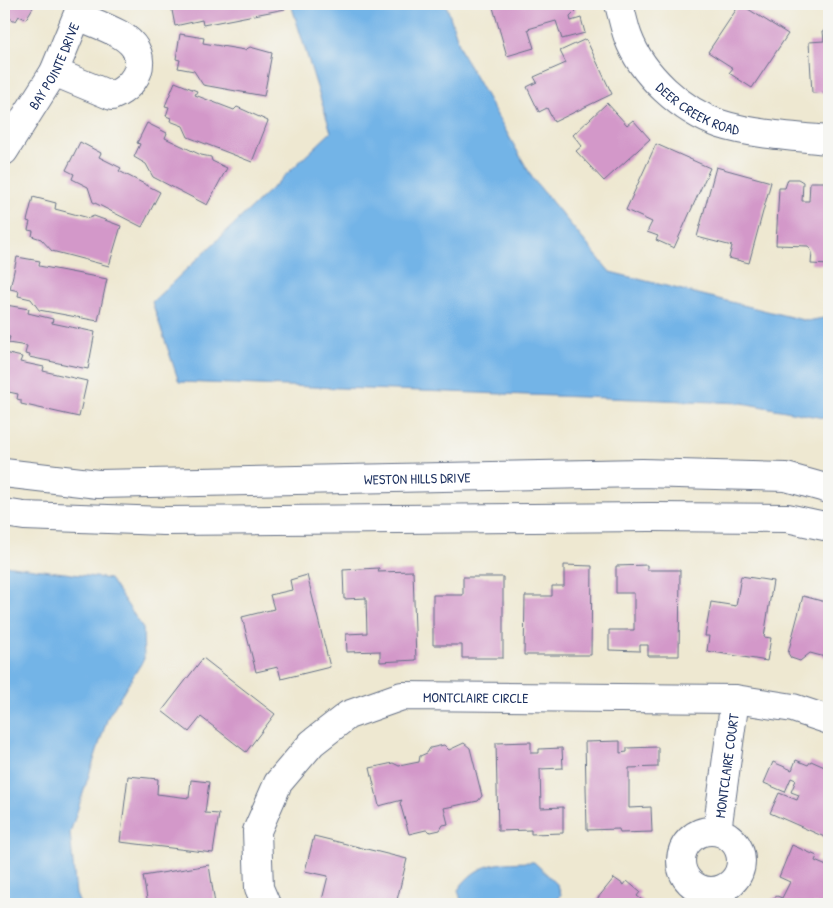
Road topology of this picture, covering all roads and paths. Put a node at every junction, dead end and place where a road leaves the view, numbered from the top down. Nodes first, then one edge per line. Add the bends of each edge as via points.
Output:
1 (619, 4) edge
2 (80, 10) edge
3 (54, 72) junction
4 (829, 140) edge
5 (4, 151) edge
6 (4, 473) edge
7 (829, 489) edge
8 (4, 513) edge
9 (829, 527) edge
10 (735, 699) junction
11 (829, 720) edge
12 (717, 831) dead end
13 (266, 904) edge

1 - 4 street, DEER CREEK ROAD via 628,38 652,78 678,103 720,124
2 - 3 street, BAY POINTE DRIVE
2 - 3 street via 120,34 131,45 139,56 136,79 126,90 112,96
3 - 5 street, BAY POINTE DRIVE
6 - 7 street, WESTON HILLS DRIVE via 98,484 642,472 786,477
8 - 9 street via 164,521 787,518
10 - 11 street, MONTCLAIRE CIRCLE via 793,708
10 - 12 street, MONTCLAIRE COURT
10 - 13 street, MONTCLAIRE CIRCLE via 402,696 348,715 312,743 278,783 257,831 260,888

